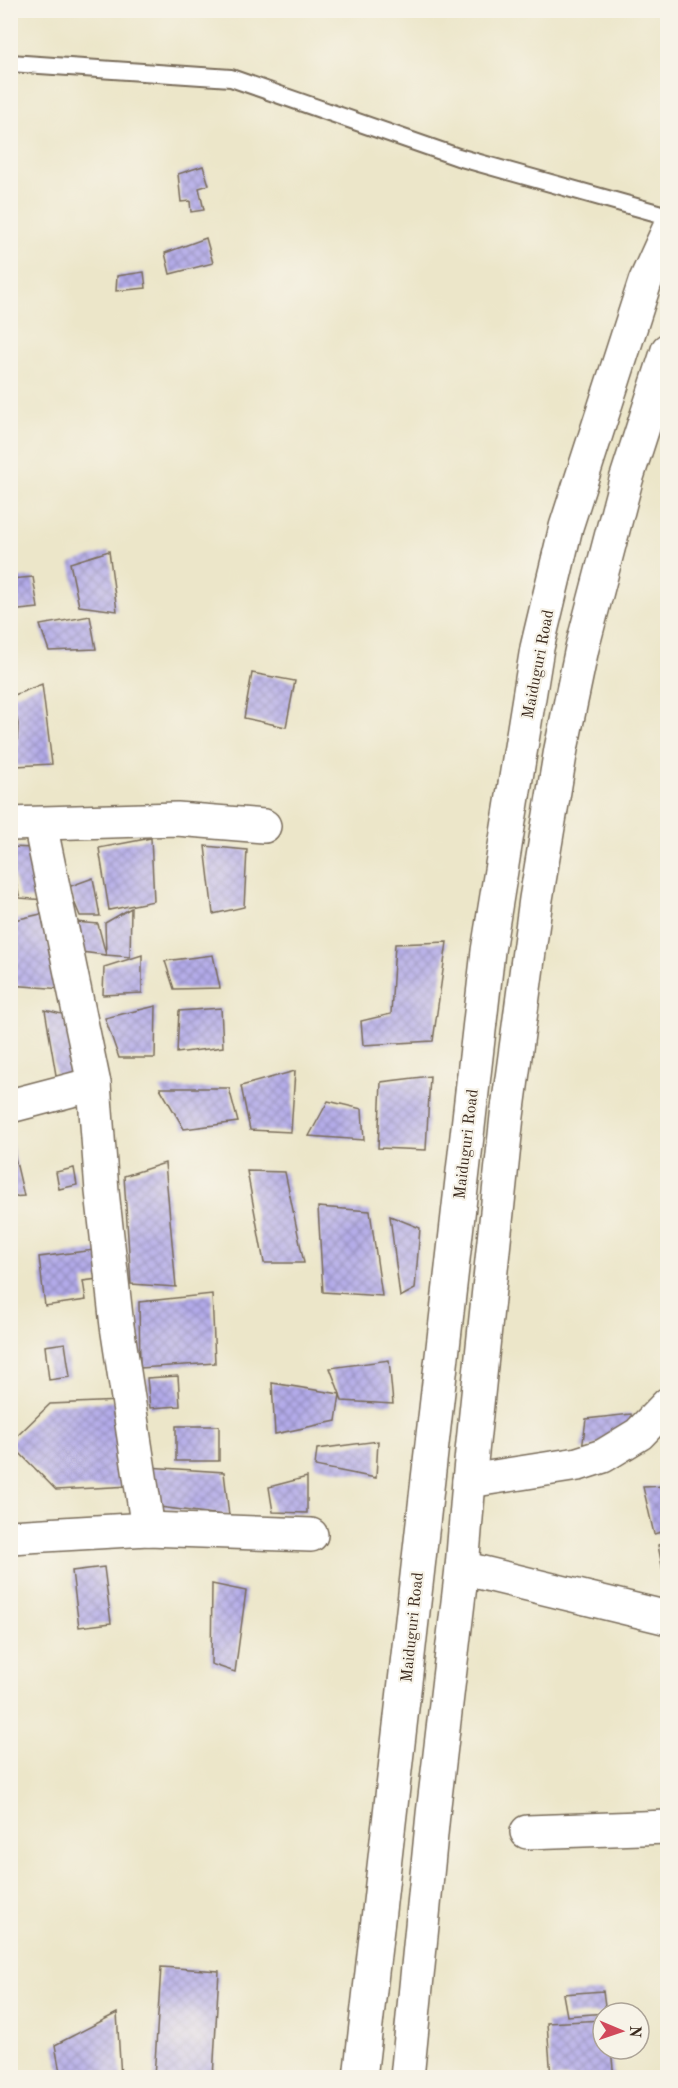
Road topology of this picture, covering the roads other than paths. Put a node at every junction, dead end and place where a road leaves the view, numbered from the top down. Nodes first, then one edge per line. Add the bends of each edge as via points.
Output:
1 (10, 63) edge
2 (668, 216) edge
3 (668, 231) edge
4 (668, 350) edge
5 (25, 824) edge
6 (264, 826) dead end
7 (94, 1084) junction
8 (10, 1106) edge
9 (668, 1404) edge
10 (469, 1481) junction
11 (147, 1529) junction
12 (310, 1535) dead end
13 (10, 1537) edge
14 (462, 1568) junction
15 (668, 1618) edge
16 (668, 1827) edge
17 (527, 1832) dead end
18 (360, 2078) edge
19 (407, 2078) edge

1 - 2 lane via 231,78 458,158
3 - 18 main road, Maiduguri Road via 645,282 566,527 537,648 487,962
4 - 10 main road via 626,480 582,648 561,749 507,1116
5 - 6 main road via 177,819
5 - 7 main road
7 - 8 main road
7 - 11 main road via 117,1326
9 - 10 main road via 639,1434 603,1456 578,1464
10 - 14 main road
11 - 12 main road
11 - 13 main road
14 - 15 main road
14 - 19 main road
16 - 17 main road

